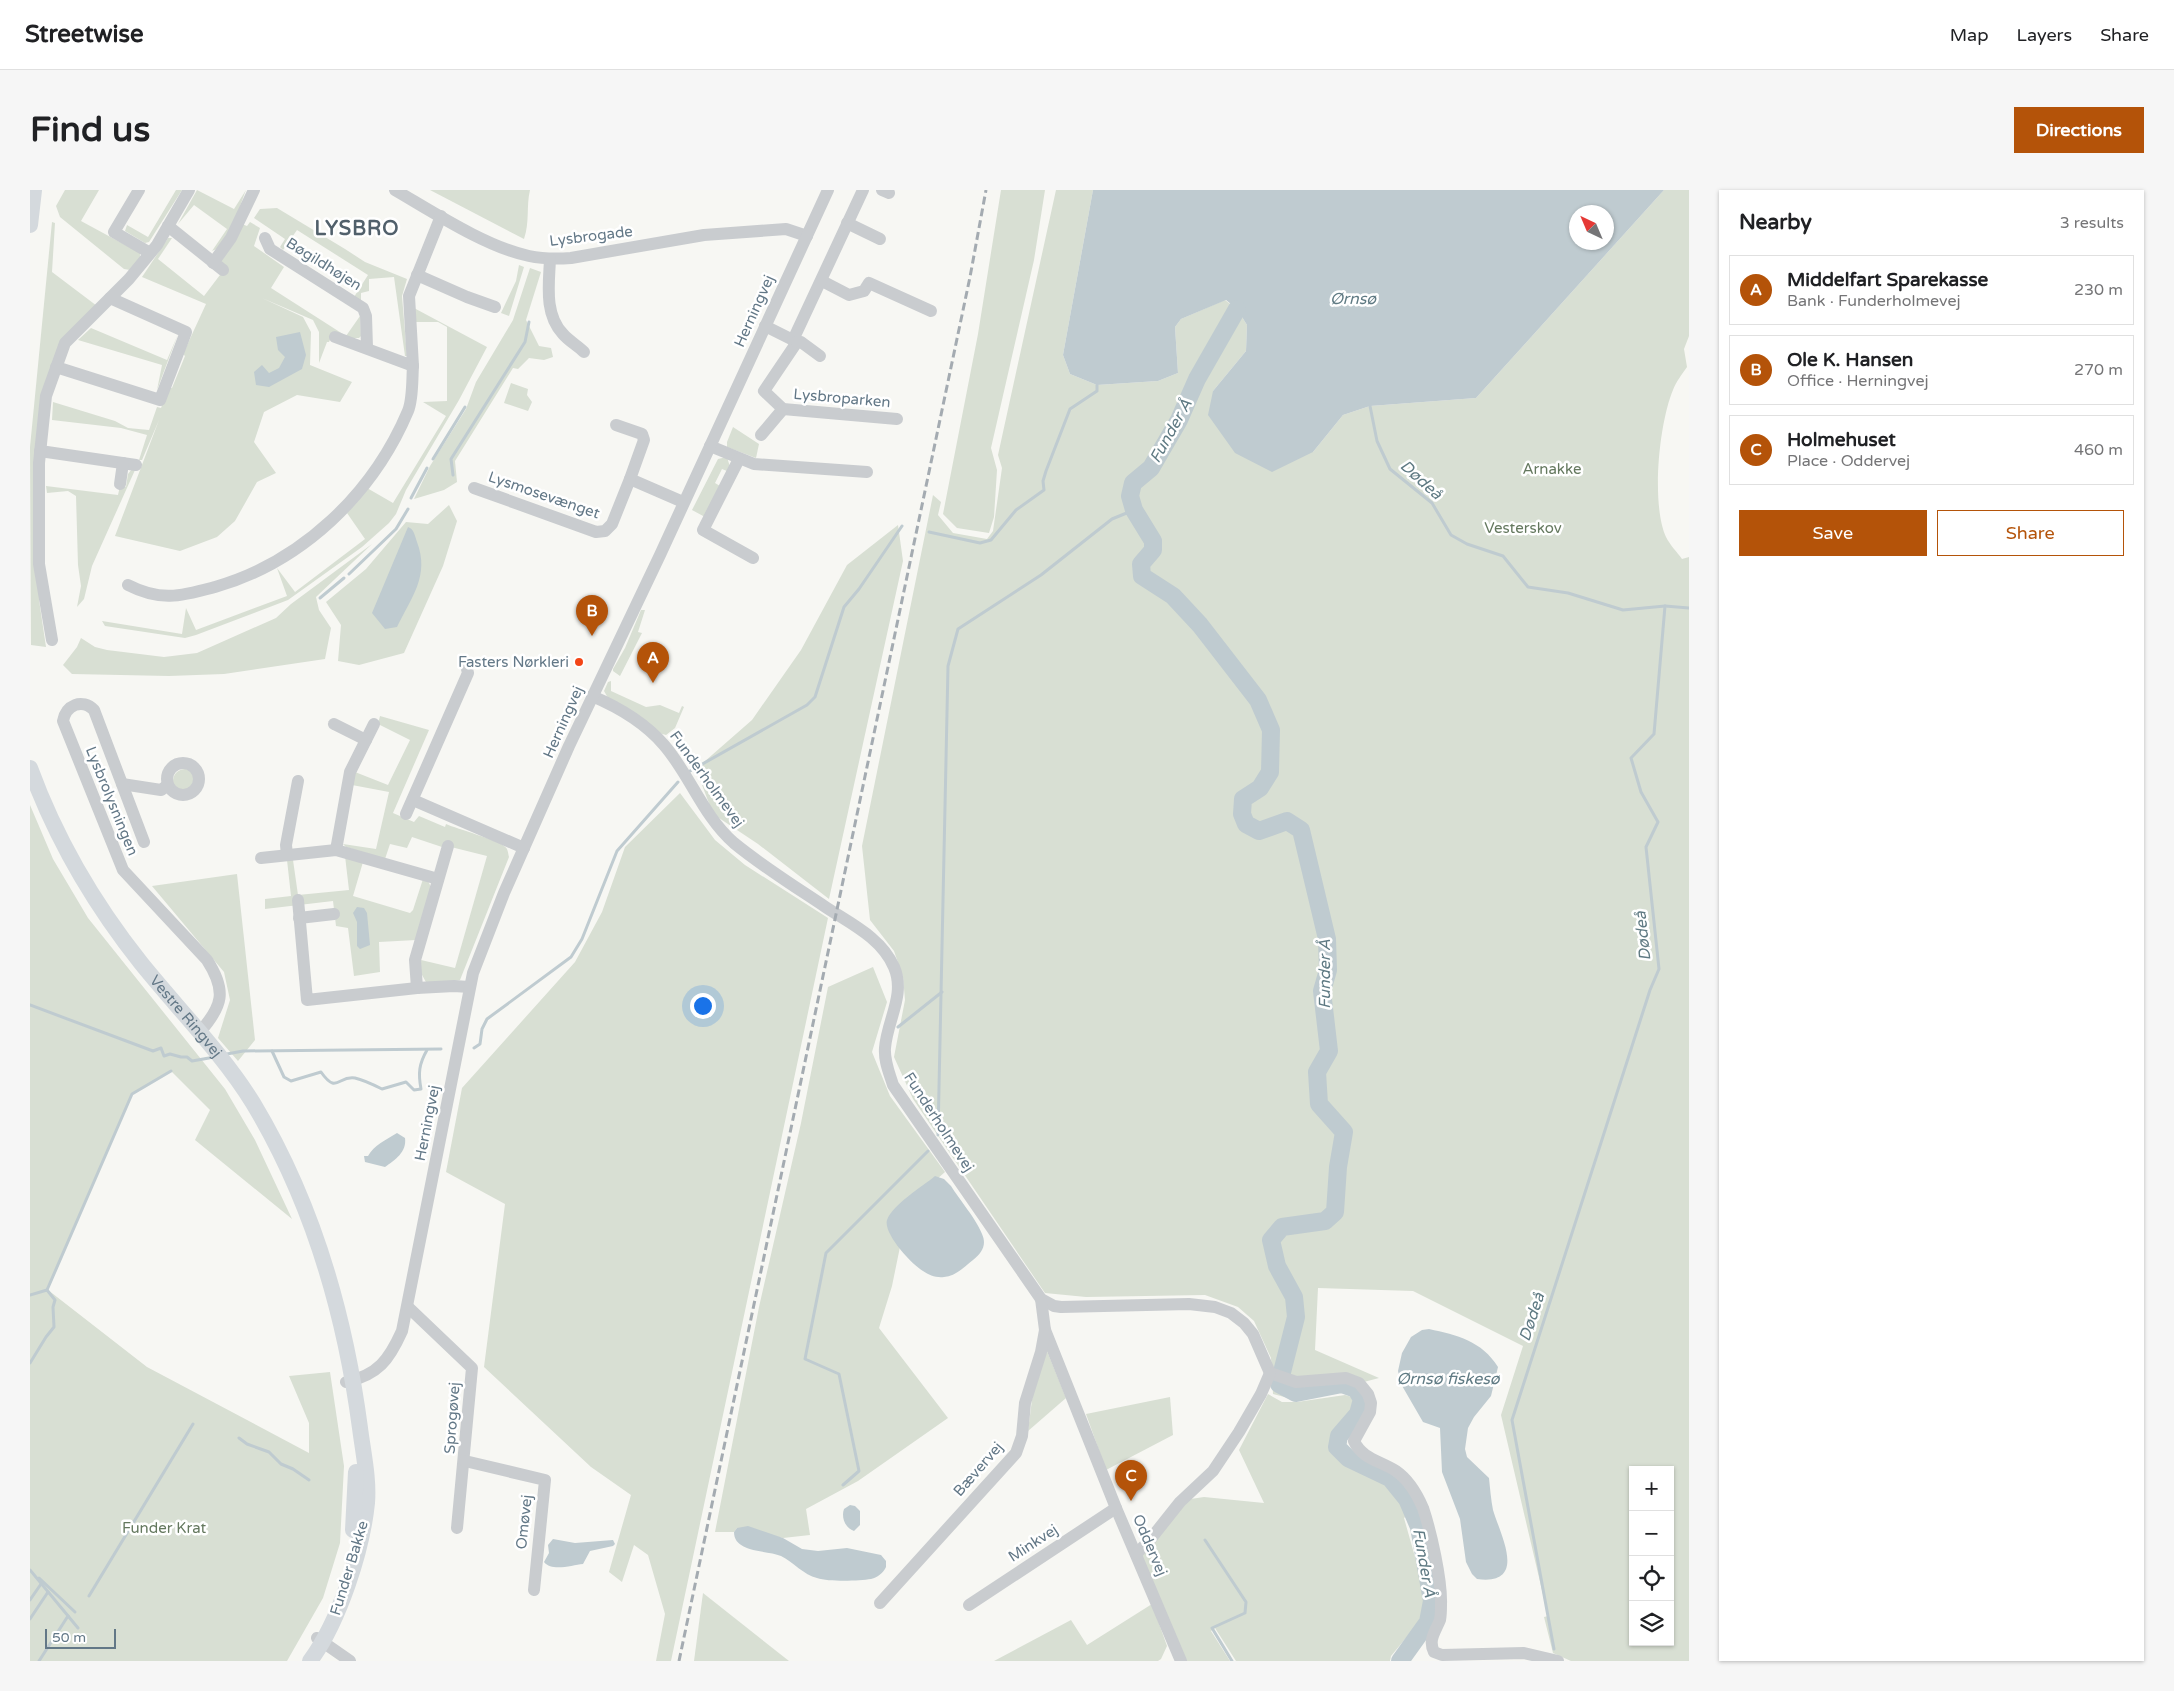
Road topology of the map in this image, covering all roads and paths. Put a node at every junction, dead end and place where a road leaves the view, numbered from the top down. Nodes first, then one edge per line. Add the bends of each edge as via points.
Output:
1 (34, 190) edge
2 (139, 190) edge
3 (189, 190) edge
4 (254, 190) edge
5 (394, 190) edge
6 (828, 190) edge
7 (863, 190) edge
8 (441, 216) junction
9 (848, 223) junction
10 (30, 225) edge
11 (168, 226) junction
12 (807, 236) junction
13 (265, 238) dead end
14 (880, 239) dead end
15 (150, 254) junction
16 (550, 259) junction
17 (417, 274) junction
18 (822, 281) junction
19 (110, 298) junction
20 (495, 307) dead end
21 (930, 311) dead end
22 (765, 326) junction
23 (336, 337) dead end
24 (795, 341) junction
25 (367, 348) junction
26 (584, 352) dead end
27 (820, 356) dead end
28 (413, 366) junction
29 (56, 367) junction
30 (784, 409) junction
31 (897, 419) dead end
32 (616, 425) dead end
33 (761, 435) dead end
34 (710, 446) junction
35 (40, 451) junction
36 (739, 459) junction
37 (868, 472) dead end
38 (630, 478) junction
39 (120, 484) dead end
40 (474, 488) dead end
41 (684, 502) junction
42 (754, 558) dead end
43 (128, 585) dead end
44 (52, 640) dead end
45 (466, 666) dead end
46 (592, 696) junction
47 (334, 724) dead end
48 (374, 724) dead end
49 (366, 740) junction
50 (30, 768) edge
51 (298, 781) dead end
52 (122, 784) junction
53 (168, 785) dead end
54 (413, 800) junction
55 (406, 814) dead end
56 (144, 842) dead end
57 (448, 846) dead end
58 (524, 848) junction
59 (336, 850) junction
60 (287, 855) junction
61 (262, 858) dead end
62 (438, 879) junction
63 (298, 900) dead end
64 (334, 914) dead end
65 (299, 918) junction
66 (469, 987) junction
67 (417, 988) junction
68 (199, 1033) junction
69 (1041, 1299) junction
70 (408, 1307) junction
71 (1045, 1330) junction
72 (1270, 1373) junction
73 (350, 1381) junction
74 (465, 1461) junction
75 (1116, 1508) junction
76 (458, 1528) dead end
77 (1136, 1554) junction
78 (534, 1590) dead end
79 (880, 1603) dead end
80 (969, 1605) dead end
81 (320, 1641) junction
82 (301, 1661) edge
83 (310, 1661) edge
84 (350, 1661) edge
85 (1180, 1661) edge
86 (1558, 1661) edge

1 - 10 main road
2 - 15 street via 114,232
3 - 11 street
4 - 11 street via 218,266
5 - 8 street, Lysbrogade
6 - 12 street, Herningvej
7 - 9 street, Lysbroparken
8 - 16 street, Lysbrogade via 500,247
8 - 17 street
9 - 14 street
9 - 18 street, Lysbroparken
11 - 15 street
12 - 16 street, Lysbrogade via 786,229 704,235
12 - 22 street, Herningvej
13 - 25 street, Bøgildhøjen via 270,249 363,308
15 - 19 street
16 - 26 street via 550,310 563,334
17 - 20 street
17 - 28 street via 409,296
18 - 21 street via 850,295 864,291 869,282
18 - 24 street, Lysbroparken
19 - 29 street via 65,343
19 - 29 street via 186,332 160,400
22 - 24 street
22 - 34 street, Herningvej
23 - 25 street
24 - 27 street
24 - 30 street, Lysbroparken via 764,391
25 - 28 street
28 - 43 street via 408,410 383,458 335,518 304,544 272,564 231,582 191,593 161,597 145,594
29 - 35 street via 46,396
30 - 31 street, Lysbroparken
30 - 33 street, Lysbroparken
32 - 38 street, Lysmosevænget via 642,434 644,440
34 - 36 street
34 - 41 street, Herningvej
35 - 39 street via 129,464
35 - 44 street via 40,564 55,624
36 - 37 street via 754,464
36 - 42 street via 703,530
38 - 40 street, Lysmosevænget via 612,524 605,531 596,532
38 - 41 street
41 - 46 street, Herningvej
45 - 54 street via 468,673
46 - 58 street, Herningvej
46 - 69 street, Funderholmevej via 638,722 659,740 714,822 734,843 863,930 884,950 894,967 898,984 898,1000 885,1047 886,1066 893,1084
47 - 49 street
48 - 49 street
49 - 59 street via 350,772
50 - 68 main road, Vestre Ringvej via 55,831 106,916
51 - 60 street
52 - 53 street, Lysbrolysningen via 161,790
52 - 56 street, Lysbrolysningen
52 - 68 street, Lysbrolysningen via 94,710 89,705 70,707 64,713 63,721 123,870 207,960 215,973 220,987 219,1003
54 - 55 street
54 - 58 street
57 - 62 street
58 - 66 street, Herningvej
59 - 60 street
59 - 62 street
60 - 61 street
62 - 67 street via 415,960
63 - 65 street
64 - 65 street
65 - 67 street via 307,1000
66 - 67 street
66 - 70 street, Herningvej
68 - 73 main road, Vestre Ringvej via 252,1102 280,1151 326,1272
69 - 71 street, Bævervej
69 - 72 street via 1054,1306 1190,1304 1215,1307 1244,1323 1253,1334
70 - 73 street, Herningvej via 402,1331 388,1358 377,1370
70 - 74 street, Sprogøvej via 472,1368
71 - 75 street, Oddervej
71 - 79 street, Bævervej via 1025,1403 1022,1436 1016,1453
72 - 77 street via 1240,1432 1213,1471 1180,1502
72 - 86 street via 1296,1382 1346,1378 1359,1383 1368,1394 1370,1412 1354,1441 1363,1454 1396,1471 1410,1483 1423,1508 1438,1571 1441,1600 1440,1618 1431,1640 1434,1652 1442,1655 1524,1653
73 - 81 main road, Funder Bakke via 356,1479 353,1534
74 - 76 street, Sprogøvej
74 - 78 street, Omøvej via 544,1480
75 - 77 street, Oddervej
75 - 80 street, Minkvej
77 - 85 street, Oddervej
81 - 82 main road, Funder Bakke
81 - 83 main road, Funder Bakke
81 - 84 street

